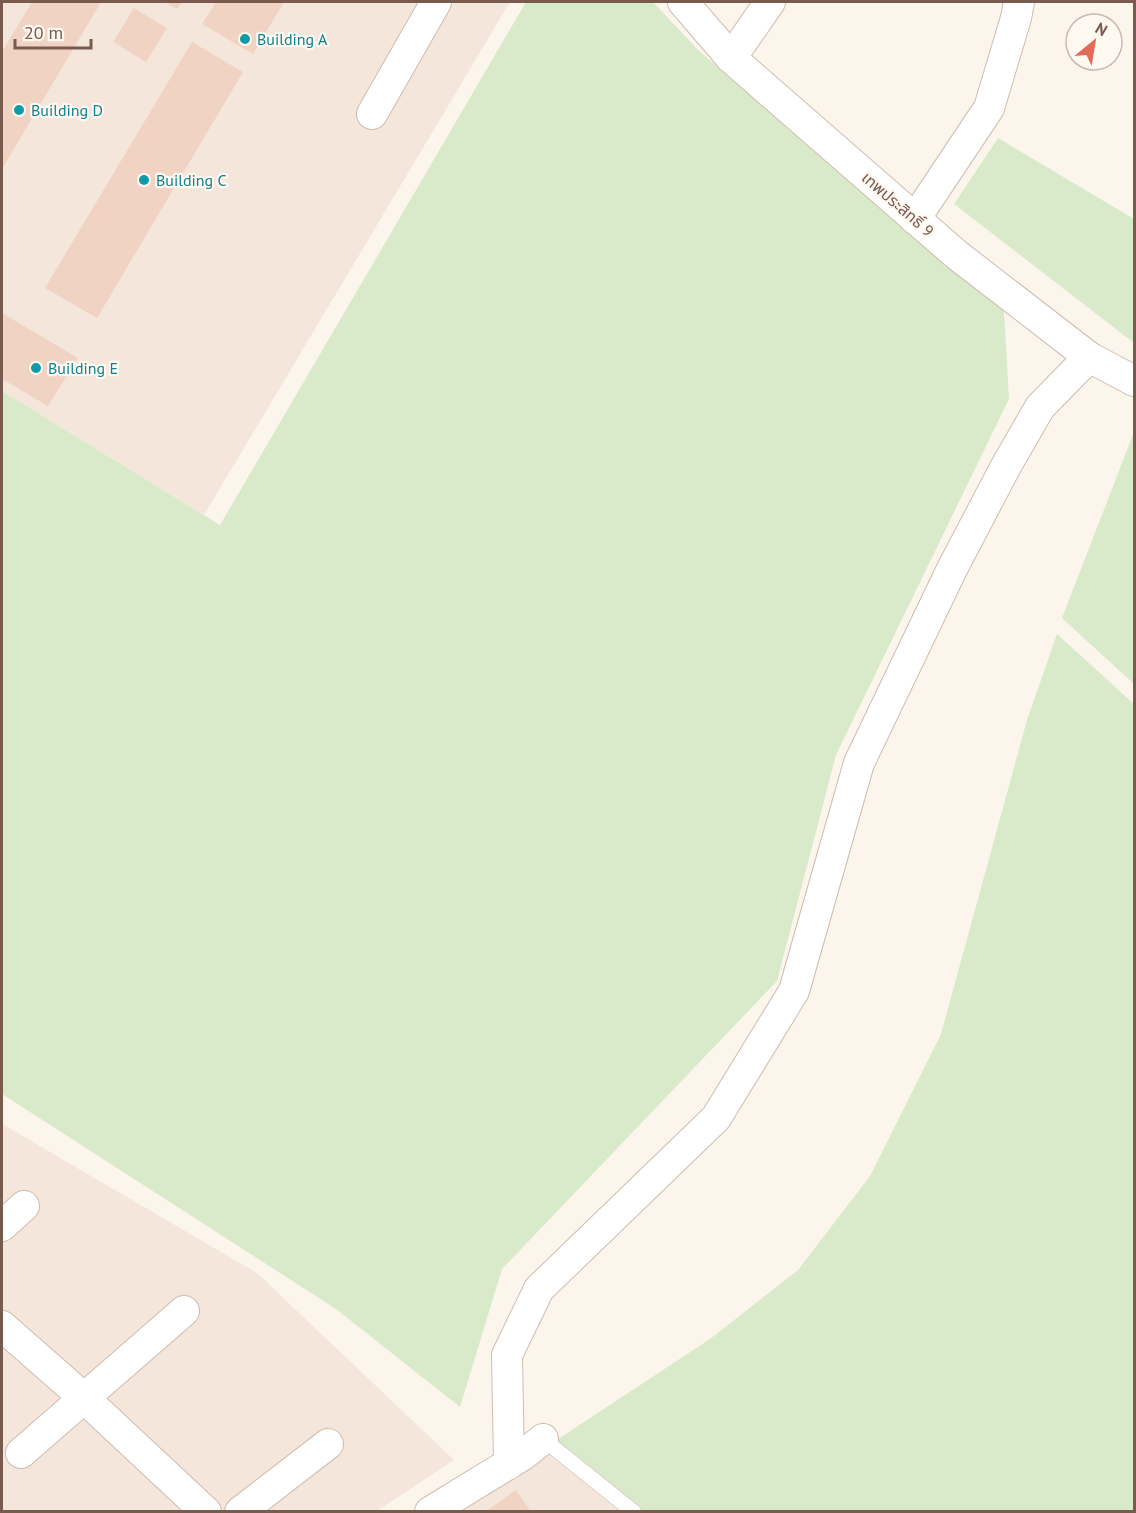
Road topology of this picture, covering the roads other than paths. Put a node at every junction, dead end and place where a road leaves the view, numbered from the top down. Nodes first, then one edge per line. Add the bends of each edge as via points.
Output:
1 (436, 2) edge
2 (682, 2) edge
3 (770, 2) edge
4 (1018, 2) edge
5 (731, 58) junction
6 (372, 114) dead end
7 (915, 219) junction
8 (1089, 357) junction
9 (1134, 381) edge
10 (24, 1206) dead end
11 (2, 1226) edge
12 (184, 1311) dead end
13 (2, 1326) edge
14 (84, 1398) junction
15 (543, 1439) joint
16 (328, 1444) dead end
17 (21, 1453) dead end
18 (509, 1464) junction
19 (206, 1512) edge
20 (240, 1512) edge
21 (430, 1512) edge
22 (634, 1512) edge

1 - 6 street
2 - 5 street, เทพประสิทธิ์ 9
3 - 5 street
4 - 7 street via 989,108
5 - 7 street, เทพประสิทธิ์ 9
7 - 8 street, เทพประสิทธิ์ 9
8 - 9 street, เทพประสิทธิ์ 9
8 - 18 street via 1040,407 1006,466 859,763 794,991 716,1118 539,1289 507,1355
10 - 11 street
12 - 14 street
13 - 14 street
14 - 17 street
14 - 19 street
15 - 18 street
15 - 22 lane
16 - 20 street
18 - 21 street

